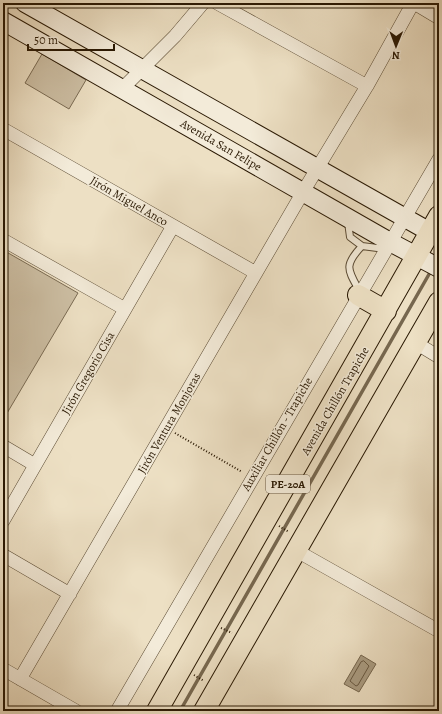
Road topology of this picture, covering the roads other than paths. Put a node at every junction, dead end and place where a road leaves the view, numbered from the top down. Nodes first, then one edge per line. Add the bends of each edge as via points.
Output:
1 (25, 3) edge
2 (203, 3) edge
3 (217, 3) edge
4 (414, 3) edge
5 (439, 18) edge
6 (3, 21) edge
7 (142, 69) junction
8 (367, 86) junction
9 (122, 89) junction
10 (3, 129) edge
11 (439, 159) edge
12 (319, 169) junction
13 (303, 192) junction
14 (348, 217) junction
15 (404, 218) junction
16 (434, 224) edge
17 (173, 226) junction
18 (3, 240) edge
19 (362, 246) junction
20 (388, 246) junction
21 (416, 256) junction
22 (439, 268) edge
23 (256, 273) junction
24 (359, 294) junction
25 (439, 302) edge
26 (125, 309) junction
27 (386, 310) junction
28 (416, 343) junction
29 (439, 357) edge
30 (3, 446) edge
31 (35, 465) junction
32 (3, 521) edge
33 (300, 546) junction
34 (3, 555) edge
35 (70, 594) junction
36 (439, 631) edge
37 (3, 669) edge
38 (20, 679) junction
39 (76, 711) edge
40 (117, 711) edge
41 (157, 711) edge
42 (204, 711) edge

1 - 7 main road
2 - 7 street
3 - 8 street
4 - 5 street
4 - 8 street, Jirón Ventura Monjoras
6 - 9 main road, Avenida San Felipe
7 - 9 street
7 - 12 main road
8 - 12 street, Jirón Ventura Monjoras
9 - 13 main road, Avenida San Felipe
10 - 17 street, Jirón Miguel Anco
11 - 15 street, Auxiliar Chillón - Trapiche
12 - 13 street, Jirón Ventura Monjoras
12 - 15 main road
13 - 14 main road, Avenida San Felipe
13 - 23 street, Jirón Ventura Monjoras
14 - 19 lane via 350,236
14 - 20 main road, Avenida San Felipe
15 - 16 main road
15 - 20 street, Auxiliar Chillón - Trapiche
16 - 21 main road, Avenida Chillón Trapiche / PE-20A
17 - 23 street, Jirón Miguel Anco
17 - 26 street, Jirón Gregorio Cisa
18 - 26 street
19 - 20 lane
19 - 24 lane via 348,266
20 - 21 main road, Avenida San Felipe
20 - 24 street, Auxiliar Chillón - Trapiche
21 - 22 main road, Avenida San Felipe
21 - 27 main road, Avenida Chillón Trapiche / PE-20A
23 - 35 street, Jirón Ventura Monjoras
24 - 27 main road
24 - 40 street, Auxiliar Chillón - Trapiche
25 - 28 main road, PE-20A
26 - 31 street, Jirón Gregorio Cisa
27 - 41 main road, Avenida Chillón Trapiche / PE-20A
28 - 29 street
28 - 33 main road, PE-20A
30 - 31 street
31 - 32 street, Jirón Gregorio Cisa
33 - 36 street
33 - 42 main road, PE-20A
34 - 35 street
35 - 38 street, Jirón Ventura Monjoras
37 - 38 street
38 - 39 street

